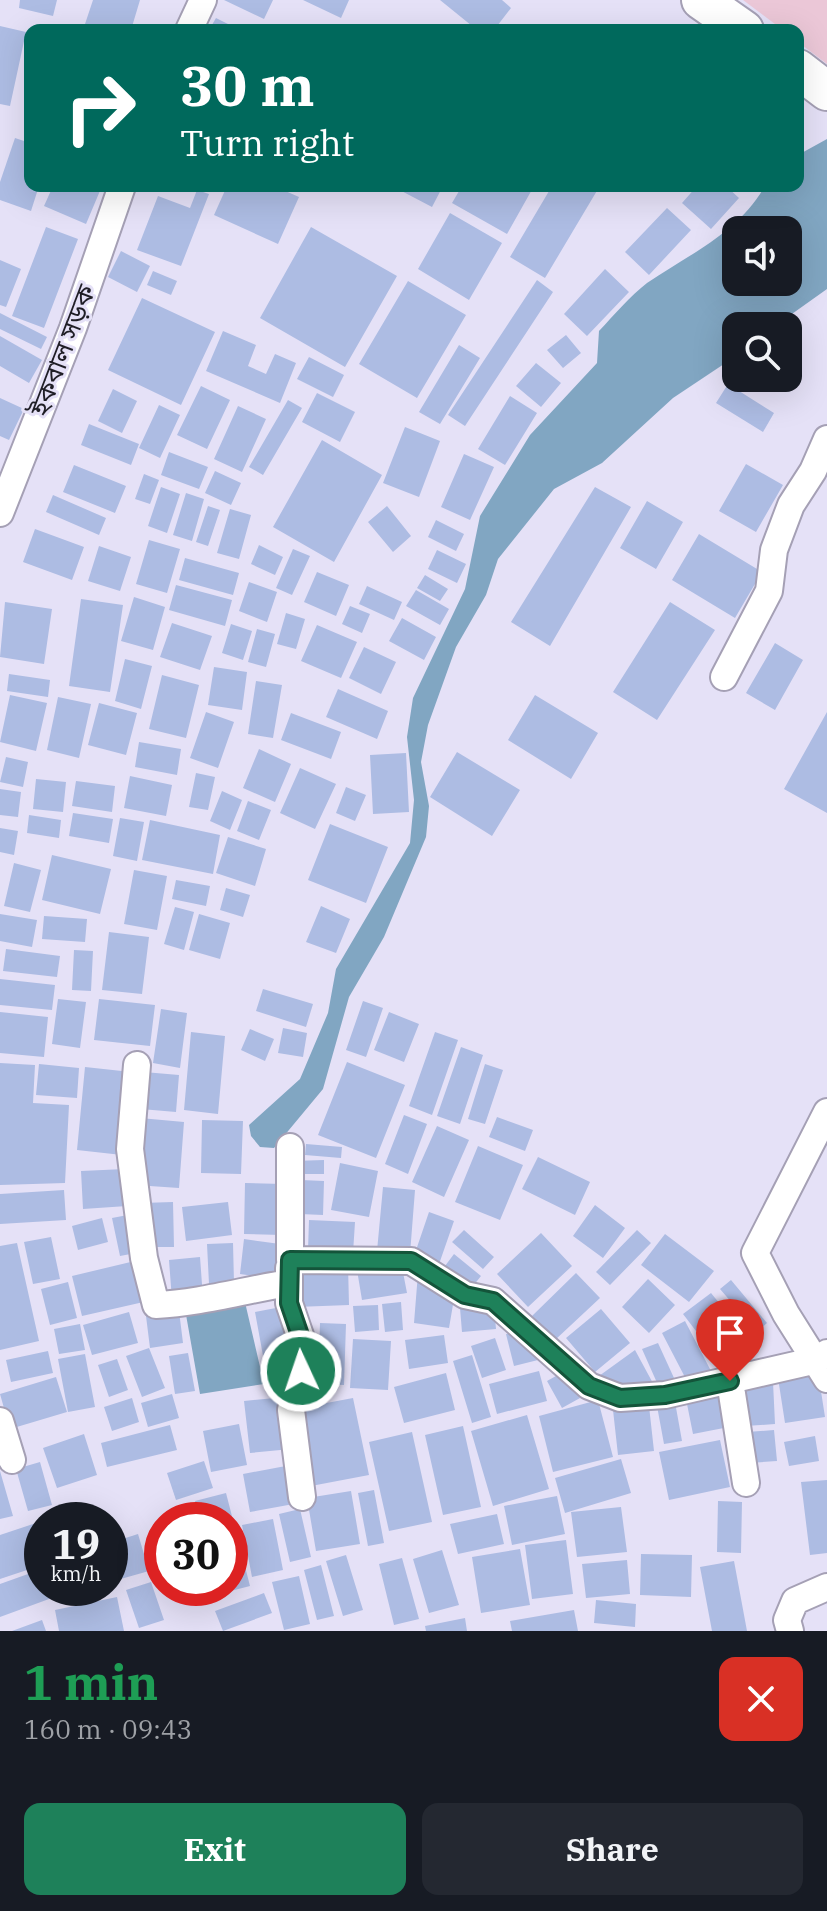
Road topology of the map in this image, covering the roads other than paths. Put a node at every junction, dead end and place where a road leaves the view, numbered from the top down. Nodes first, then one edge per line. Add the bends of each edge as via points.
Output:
1 (203, 0) edge
2 (701, 0) edge
3 (192, 24) edge
4 (735, 24) edge
5 (804, 74) edge
6 (827, 91) edge
7 (120, 192) edge
8 (827, 439) edge
9 (0, 513) edge
10 (724, 677) dead end
11 (137, 1065) dead end
12 (827, 1112) edge
13 (290, 1147) dead end
14 (289, 1272) junction
15 (824, 1364) edge
16 (730, 1381) junction
17 (0, 1421) edge
18 (12, 1460) dead end
19 (746, 1483) dead end
20 (302, 1497) dead end
21 (827, 1587) edge
22 (790, 1631) edge

1 - 3 street
2 - 4 street
5 - 6 street
7 - 9 street, ইকবাল সড়ক
8 - 10 street via 791,505 774,550 769,591
11 - 14 street via 130,1149 144,1258 156,1305 195,1303
12 - 15 street via 755,1253 786,1314
13 - 14 street
14 - 16 street via 411,1261 465,1295 493,1301 589,1386 620,1398
14 - 20 street via 289,1303 305,1350 291,1410
15 - 16 street
16 - 19 street
17 - 18 street
21 - 22 street via 795,1601 787,1620

